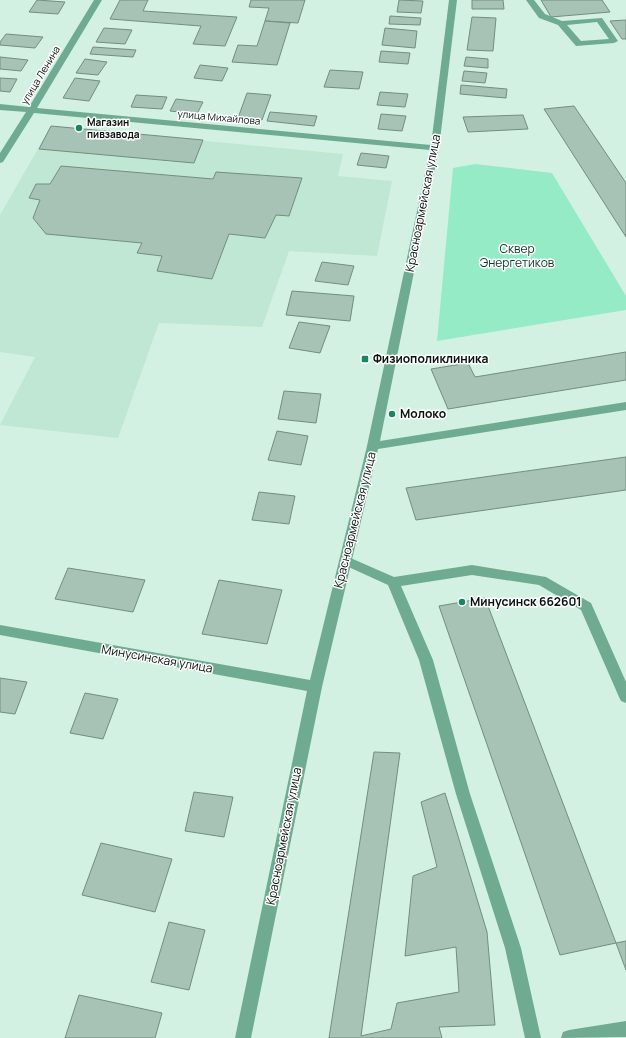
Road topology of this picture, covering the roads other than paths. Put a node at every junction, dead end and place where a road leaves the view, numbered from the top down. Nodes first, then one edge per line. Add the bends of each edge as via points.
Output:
1 (98, 0) edge
2 (452, 0) edge
3 (530, 0) edge
4 (561, 24) junction
5 (0, 107) edge
6 (32, 110) junction
7 (435, 148) junction
8 (0, 160) edge
9 (626, 406) edge
10 (373, 446) junction
11 (346, 560) junction
12 (393, 582) junction
13 (0, 630) edge
14 (315, 687) junction
15 (626, 697) edge
16 (626, 1029) edge
17 (243, 1038) edge
18 (533, 1038) edge
19 (569, 1038) edge

1 - 6 street, улица Ленина
2 - 7 street, Красноармейская улица
3 - 4 street via 542,16
4 - 4 street via 598,20 614,41 579,44
5 - 6 street, улица Михайлова
6 - 7 street, улица Михайлова
6 - 8 street, улица Ленина
7 - 10 street, Красноармейская улица
9 - 10 street
10 - 11 street, Красноармейская улица
11 - 12 street
11 - 14 street, Красноармейская улица
12 - 15 street via 472,570 542,580 586,607
12 - 18 street via 426,660 463,794 513,948
13 - 14 street, Минусинская улица
14 - 17 street, Красноармейская улица
16 - 19 street

